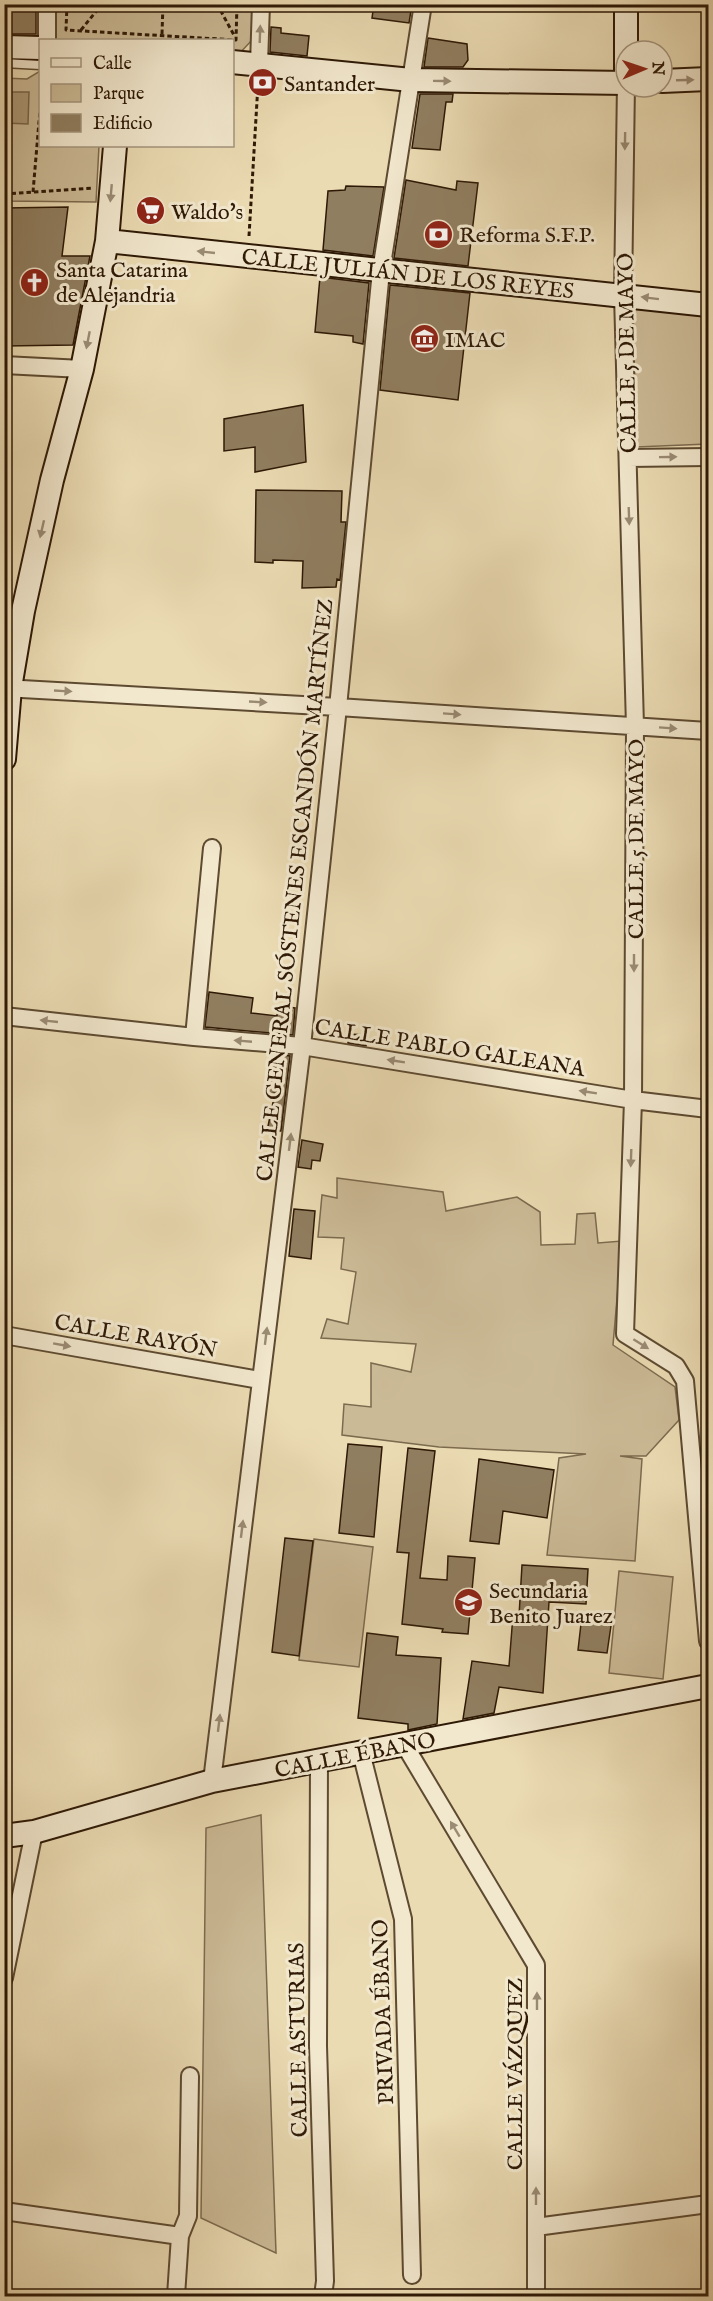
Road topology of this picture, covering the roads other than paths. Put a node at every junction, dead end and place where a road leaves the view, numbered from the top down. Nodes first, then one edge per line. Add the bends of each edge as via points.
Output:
1 (47, 4) edge
2 (261, 4) edge
3 (423, 4) edge
4 (626, 4) edge
5 (47, 39) edge
6 (626, 39) edge
7 (4, 47) edge
8 (39, 48) edge
9 (234, 62) edge
10 (4, 63) edge
11 (39, 64) edge
12 (259, 64) junction
13 (708, 79) edge
14 (411, 80) junction
15 (674, 80) edge
16 (614, 83) edge
17 (626, 99) edge
18 (115, 147) edge
19 (107, 241) junction
20 (381, 271) junction
21 (623, 295) junction
22 (708, 304) edge
23 (4, 365) edge
24 (82, 369) junction
25 (708, 457) edge
26 (628, 458) junction
27 (7, 688) edge
28 (338, 707) junction
29 (635, 726) junction
30 (708, 731) edge
31 (4, 759) edge
32 (212, 848) dead end
33 (4, 1016) edge
34 (194, 1037) junction
35 (302, 1046) junction
36 (633, 1100) junction
37 (708, 1109) edge
38 (4, 1335) edge
39 (260, 1380) junction
40 (708, 1641) edge
41 (708, 1686) edge
42 (404, 1744) junction
43 (361, 1752) junction
44 (319, 1771) junction
45 (212, 1781) junction
46 (34, 1832) junction
47 (4, 1836) edge
48 (4, 1978) edge
49 (190, 2076) dead end
50 (708, 2204) edge
51 (4, 2211) edge
52 (536, 2227) junction
53 (180, 2236) junction
54 (412, 2275) dead end
55 (176, 2296) edge
56 (323, 2296) edge
57 (536, 2296) edge

1 - 5 street
12 -> 2 street
3 - 14 street, CALLE GENERAL SÓSTENES ESCANDÓN MARTÍNEZ
4 - 6 street, CALLE 5 DE MAYO
7 - 8 street
9 - 12 street
10 - 11 lane
12 - 14 street
15 -> 13 street
14 -> 16 street
14 - 20 street, CALLE GENERAL SÓSTENES ESCANDÓN MARTÍNEZ
17 -> 21 street, CALLE 5 DE MAYO
18 -> 19 street
20 -> 19 street, CALLE JULIÁN DE LOS REYES
19 -> 24 street
20 - 21 street, CALLE JULIÁN DE LOS REYES
20 - 28 street, CALLE GENERAL SÓSTENES ESCANDÓN MARTÍNEZ
22 -> 21 street, CALLE JULIÁN DE LOS REYES
21 - 26 street, CALLE 5 DE MAYO
23 - 24 street
24 -> 27 street via 52,480
26 -> 25 street
26 -> 29 street, CALLE 5 DE MAYO
27 -> 28 street
27 - 31 street
28 -> 29 street
28 - 35 street, CALLE GENERAL SÓSTENES ESCANDÓN MARTÍNEZ
29 -> 30 street
29 -> 36 street, CALLE 5 DE MAYO
32 - 34 street
34 -> 33 street, CALLE PABLO GALEANA
35 -> 34 street, CALLE PABLO GALEANA
36 -> 35 street, CALLE PABLO GALEANA
39 -> 35 street, CALLE GENERAL SÓSTENES ESCANDÓN MARTÍNEZ
36 - 37 street, CALLE PABLO GALEANA
36 -> 40 street, CALLE 5 DE MAYO via 625,1334 676,1366 685,1381
38 -> 39 street, CALLE RAYÓN
45 -> 39 street, CALLE GENERAL SÓSTENES ESCANDÓN MARTÍNEZ
41 - 42 street, CALLE ÉBANO
42 - 43 street, CALLE ÉBANO
52 -> 42 street, CALLE VÁZQUEZ via 536,1965
43 - 44 street, CALLE ÉBANO
43 - 54 street, PRIVADA ÉBANO via 403,1919
44 - 45 street, CALLE ÉBANO
44 - 56 street, CALLE ASTURIAS via 318,2046
45 - 46 street, CALLE ÉBANO
46 - 47 street, CALLE ÉBANO
46 - 48 street
49 - 53 street via 188,2216
50 - 52 street
51 - 53 street
52 - 57 street, CALLE VÁZQUEZ
53 - 55 street

